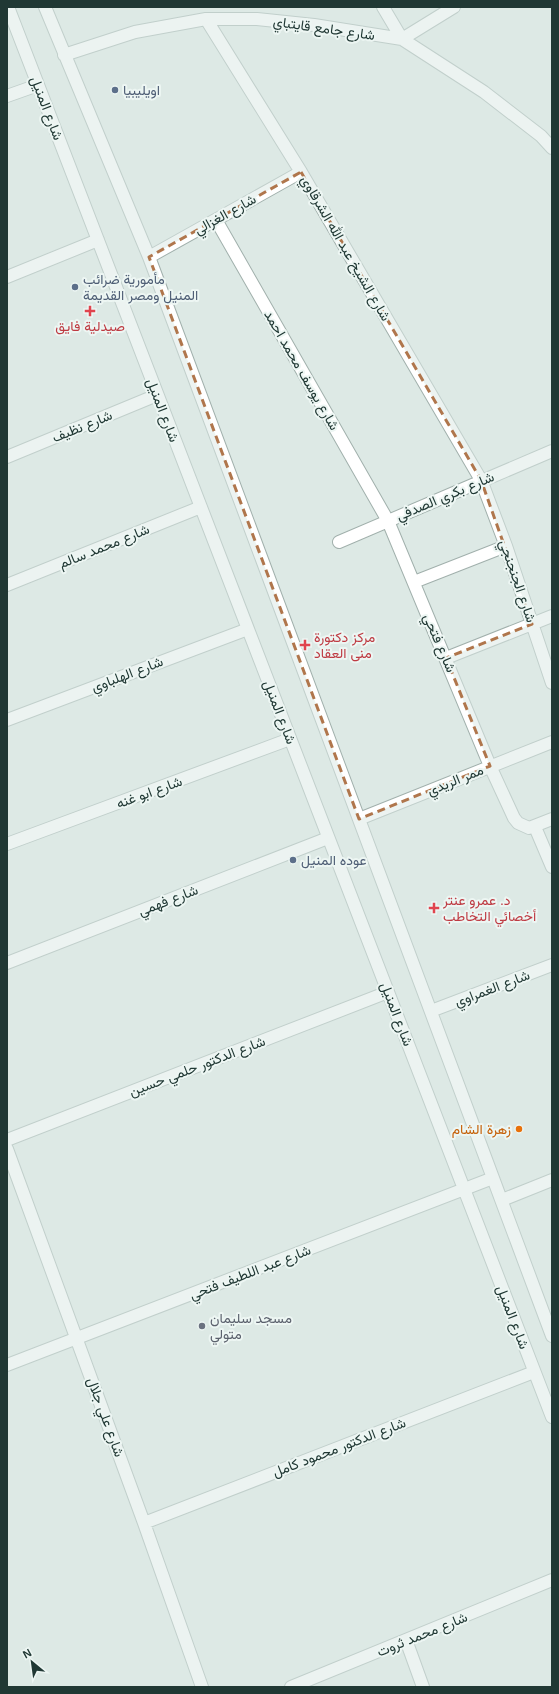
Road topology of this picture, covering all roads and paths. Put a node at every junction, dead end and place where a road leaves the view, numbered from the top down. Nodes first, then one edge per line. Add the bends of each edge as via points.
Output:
1 (8, 7) edge
2 (45, 7) edge
3 (383, 7) edge
4 (454, 7) edge
5 (206, 19) junction
6 (402, 40) junction
7 (64, 55) junction
8 (38, 85) junction
9 (7, 96) edge
10 (552, 148) edge
11 (301, 172) junction
12 (216, 220) junction
13 (98, 240) junction
14 (149, 257) junction
15 (7, 277) edge
16 (157, 395) junction
17 (552, 450) edge
18 (7, 457) edge
19 (482, 480) junction
20 (201, 507) junction
21 (388, 521) junction
22 (339, 542) dead end
23 (506, 546) junction
24 (414, 582) junction
25 (7, 585) edge
26 (552, 616) edge
27 (532, 624) junction
28 (248, 629) junction
29 (446, 658) junction
30 (552, 683) edge
31 (7, 720) edge
32 (290, 739) junction
33 (552, 742) edge
34 (490, 766) junction
35 (359, 819) junction
36 (552, 819) edge
37 (535, 826) junction
38 (328, 838) junction
39 (7, 844) edge
40 (552, 867) edge
41 (7, 962) edge
42 (552, 965) edge
43 (388, 992) junction
44 (431, 1011) junction
45 (7, 1140) edge
46 (7, 1149) edge
47 (493, 1178) junction
48 (552, 1180) edge
49 (464, 1189) junction
50 (502, 1200) junction
51 (551, 1330) edge
52 (77, 1338) junction
53 (7, 1365) edge
54 (534, 1372) junction
55 (552, 1417) edge
56 (144, 1523) junction
57 (552, 1580) edge
58 (406, 1640) junction
59 (202, 1687) edge
60 (291, 1687) edge
61 (423, 1687) edge

1 - 8 street, شارع المنيل
2 - 7 street
3 - 6 street
4 - 6 street
5 - 6 street, شارع جامع قايتباي via 257,19 314,25
5 - 7 street, شارع جامع قايتباي via 135,32
5 - 11 street, شارع الشيخ عبد الله الشرقاوي
6 - 10 street, شارع جامع قايتباي via 484,92 541,136
7 - 14 street
8 - 9 street
8 - 13 street, شارع المنيل
11 - 12 street, شارع الغزالي
11 - 19 street, شارع الشيخ عبد الله الشرقاوي
12 - 14 street, شارع الغزالي
12 - 21 street, شارع يوسف محمد احمد
13 - 15 street
13 - 16 street, شارع المنيل
14 - 35 street
16 - 18 street, شارع نظيف
16 - 20 street, شارع المنيل
17 - 19 street, شارع بكري الصدفي
19 - 21 street, شارع بكري الصدفي
19 - 23 street, شارع الجنجنجي
20 - 25 street, شارع محمد سالم
20 - 28 street, شارع المنيل
21 - 22 street, شارع بكري الصدفي
21 - 24 street, شارع فتحي
23 - 24 street
23 - 27 street, شارع الجنجنجي
24 - 29 street, شارع فتحي
26 - 27 street
27 - 29 street
27 - 30 street, شارع الجنجنجي
28 - 31 street, شارع الهلباوي
28 - 32 street, شارع المنيل
29 - 34 street, شارع فتحي
32 - 38 street, شارع المنيل
32 - 39 street, شارع ابو غنه
33 - 34 street, ممر الريدي
34 - 35 street, ممر الريدي
34 - 37 street, شارع فتحي via 518,823 529,828
35 - 44 street
36 - 37 street
37 - 40 street
38 - 41 street, شارع فهمي
38 - 43 street, شارع المنيل
42 - 44 street, شارع الغمراوي
43 - 45 street, شارع الدكتور حلمي حسين
43 - 49 street, شارع المنيل
44 - 47 street
46 - 52 street, شارع علي جلال
47 - 49 street, شارع عبد اللطيف فتحي
47 - 50 street
48 - 50 street
49 - 52 street, شارع عبد اللطيف فتحي
49 - 54 street, شارع المنيل
50 - 51 street
52 - 53 street, شارع عبد اللطيف فتحي
52 - 56 street, شارع علي جلال
54 - 55 street, شارع المنيل
54 - 56 street, شارع الدكتور محمود كامل
56 - 59 street, شارع علي جلال
57 - 58 street, شارع محمد ثروت
58 - 60 street, شارع محمد ثروت
58 - 61 street

